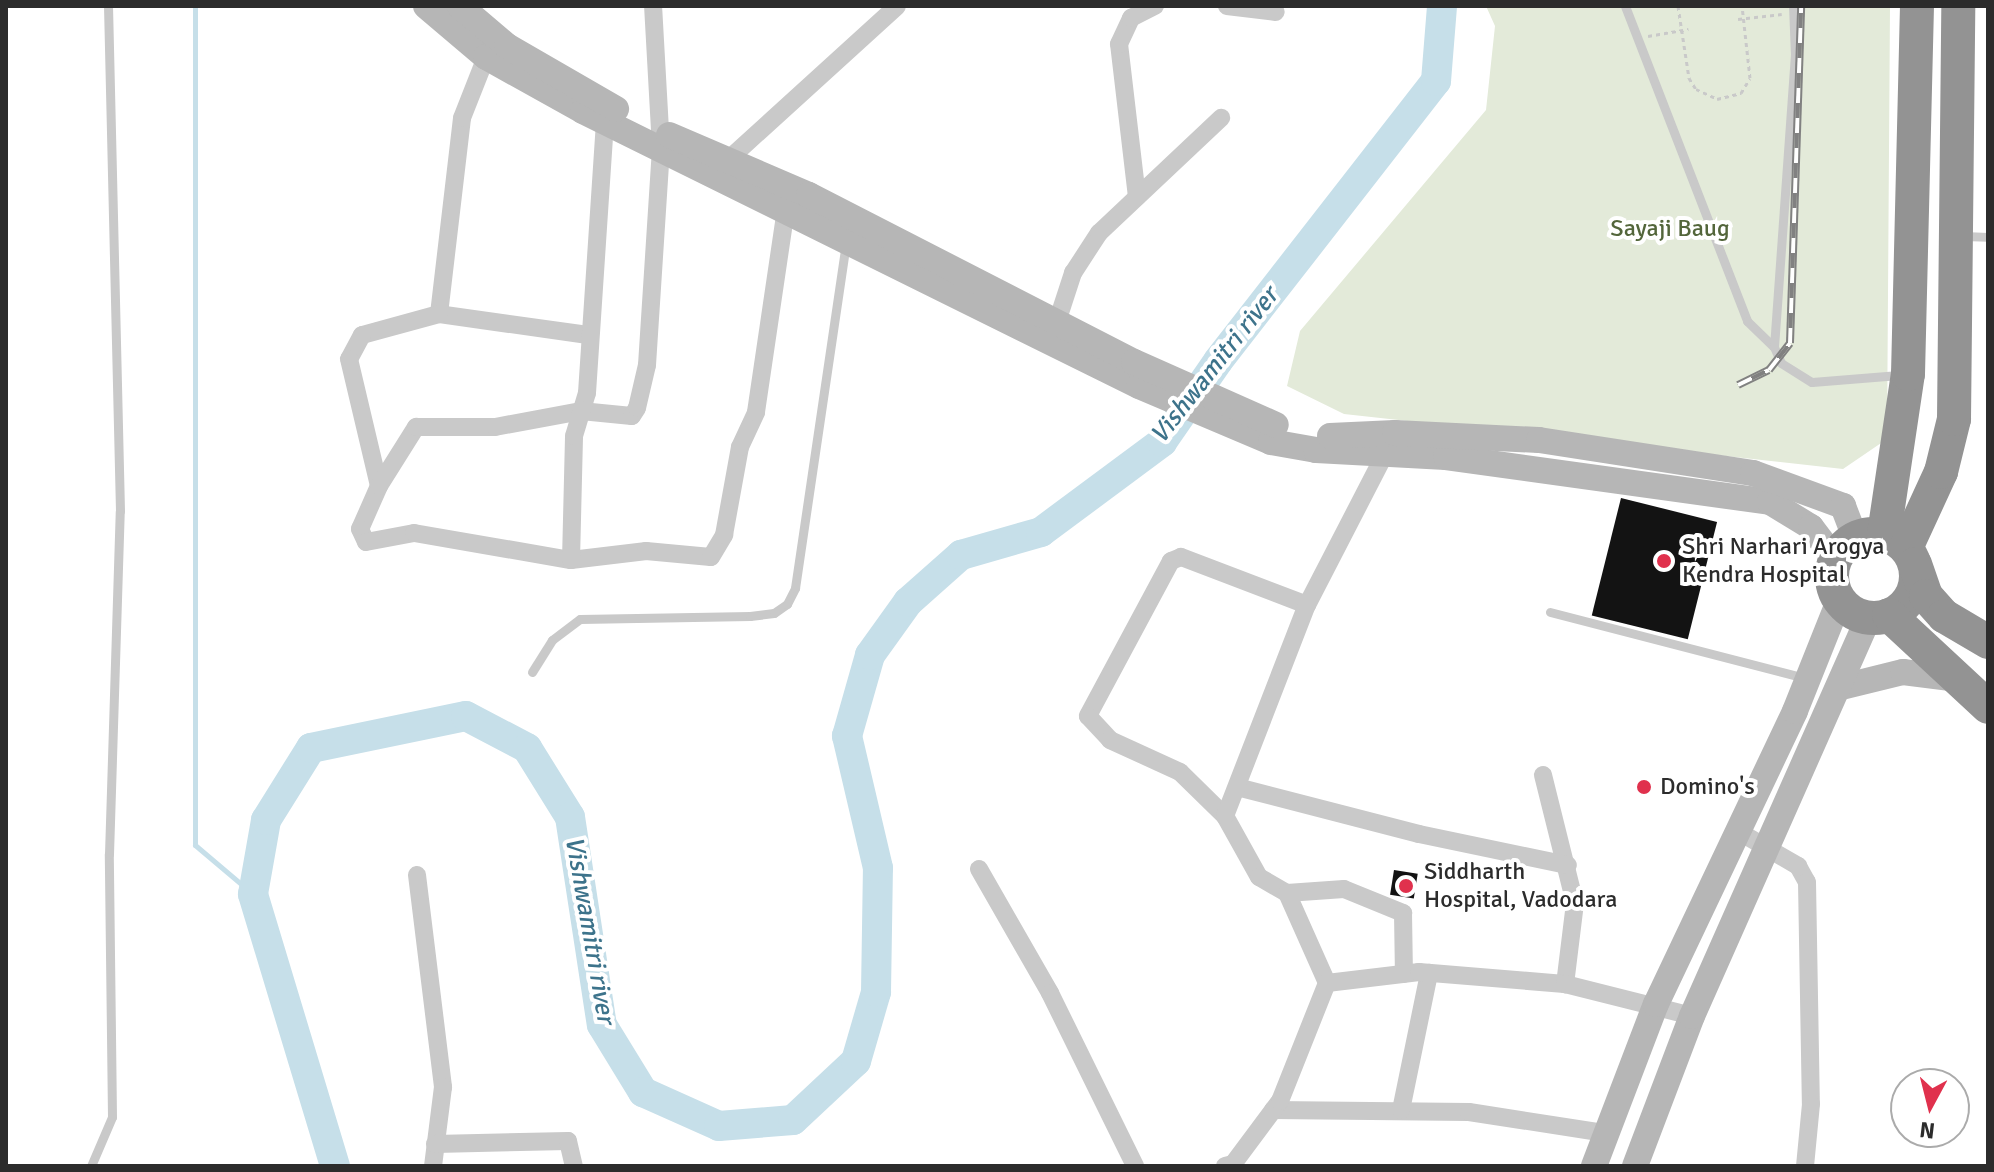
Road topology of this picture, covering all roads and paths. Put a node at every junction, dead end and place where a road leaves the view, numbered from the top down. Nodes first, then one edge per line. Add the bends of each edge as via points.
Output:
1 (108, 6) edge
2 (426, 6) edge
3 (460, 6) edge
4 (653, 6) edge
5 (897, 6) edge
6 (1155, 6) edge
7 (1227, 6) edge
8 (1625, 6) edge
9 (1678, 6) edge
10 (1742, 6) edge
11 (1917, 6) edge
12 (1958, 6) edge
13 (1793, 10) edge
14 (1128, 11) edge
15 (1276, 12) dead end
16 (1744, 18) junction
17 (1738, 19) dead end
18 (1688, 29) dead end
19 (1682, 30) junction
20 (1637, 38) junction
21 (486, 57) junction
22 (1221, 118) dead end
23 (605, 122) junction
24 (660, 140) junction
25 (729, 159) junction
26 (1137, 197) junction
27 (786, 209) junction
28 (1973, 236) edge
29 (847, 239) junction
30 (439, 314) junction
31 (1057, 322) junction
32 (588, 335) junction
33 (1774, 347) junction
34 (1137, 374) junction
35 (1908, 374) junction
36 (581, 411) junction
37 (1274, 434) junction
38 (1385, 454) junction
39 (379, 486) junction
40 (1879, 548) junction
41 (571, 560) junction
42 (1839, 601) junction
43 (1307, 605) junction
44 (1550, 612) dead end
45 (1879, 616) junction
46 (1988, 642) edge
47 (532, 672) dead end
48 (1806, 678) junction
49 (1957, 679) junction
50 (1842, 687) junction
51 (1988, 707) edge
52 (1543, 775) dead end
53 (1237, 787) junction
54 (1225, 816) junction
55 (1736, 830) junction
56 (1764, 846) junction
57 (1568, 865) junction
58 (979, 869) dead end
59 (417, 875) dead end
60 (1287, 893) junction
61 (1429, 973) junction
62 (1404, 974) junction
63 (1327, 983) junction
64 (1565, 984) junction
65 (1656, 1004) junction
66 (1692, 1016) junction
67 (1273, 1110) junction
68 (1401, 1110) junction
69 (1605, 1133) junction
70 (435, 1144) junction
71 (1230, 1165) edge
72 (91, 1166) edge
73 (433, 1166) edge
74 (574, 1166) edge
75 (1135, 1166) edge
76 (1594, 1166) edge
77 (1635, 1166) edge
78 (1805, 1166) edge

1 - 72 lane via 120,511 109,854 112,1117
2 - 21 street
3 - 24 street via 507,46
4 - 24 street
5 - 25 street
6 - 14 street
7 - 15 street
8 - 20 lane
9 - 19 path
10 - 16 path
11 - 35 highway
12 - 28 highway
13 - 16 path
13 - 33 lane via 1795,55
14 - 26 street via 1119,44
16 - 17 path
16 - 19 path via 1750,78 1734,97 1711,98 1696,89 1689,78
18 - 19 path
19 - 20 path
20 - 33 lane via 1747,321
21 - 23 street
21 - 30 street via 462,118
22 - 26 street
23 - 24 street
23 - 32 street
24 - 25 street
24 - 27 street
24 - 36 street via 647,365 637,408 632,416
25 - 31 street
26 - 31 street via 1082,254
27 - 29 street
27 - 41 street via 756,412 740,447 724,535 711,557 646,551
28 - 40 highway via 1954,419 1941,472
29 - 34 street
29 - 47 lane via 795,588 787,604 774,613 750,616 580,619 552,640
30 - 32 street
30 - 39 street via 362,335 349,359
31 - 34 street
32 - 36 street via 587,393
33 - 35 lane via 1781,363 1812,382
34 - 37 street
35 - 40 highway
36 - 39 street via 495,427 416,427
36 - 41 street via 574,436
37 - 38 street
37 - 40 street via 1539,440 1753,473 1843,506
38 - 40 street via 1446,457 1770,502 1811,527
38 - 43 street
39 - 41 street via 360,529 366,542 414,533
40 - 42 highway via 1831,573
40 - 45 highway via 1915,586 1901,609
40 - 46 highway via 1944,616
42 - 45 highway
42 - 48 street
43 - 53 street
43 - 54 street via 1181,557 1171,561 1089,710 1088,716 1110,740 1180,772
44 - 48 lane
45 - 49 highway
45 - 50 street
48 - 55 street
49 - 50 street via 1903,672
49 - 51 highway
50 - 56 street
52 - 57 street
53 - 54 street
53 - 57 street via 1419,834
54 - 60 street via 1259,877
55 - 56 street
55 - 65 street
56 - 66 street
56 - 78 street via 1798,866 1807,882 1811,1104
57 - 64 street via 1575,903
58 - 75 street via 1050,993
59 - 70 street via 443,1087
60 - 62 street via 1344,889 1403,913
60 - 63 street
61 - 62 street
61 - 64 street
61 - 68 street
62 - 63 street
63 - 67 street
64 - 65 street
65 - 66 street
65 - 69 street
66 - 77 street
67 - 68 street
67 - 71 street
68 - 69 street via 1469,1112
69 - 76 street
70 - 73 street
70 - 74 street via 568,1141

